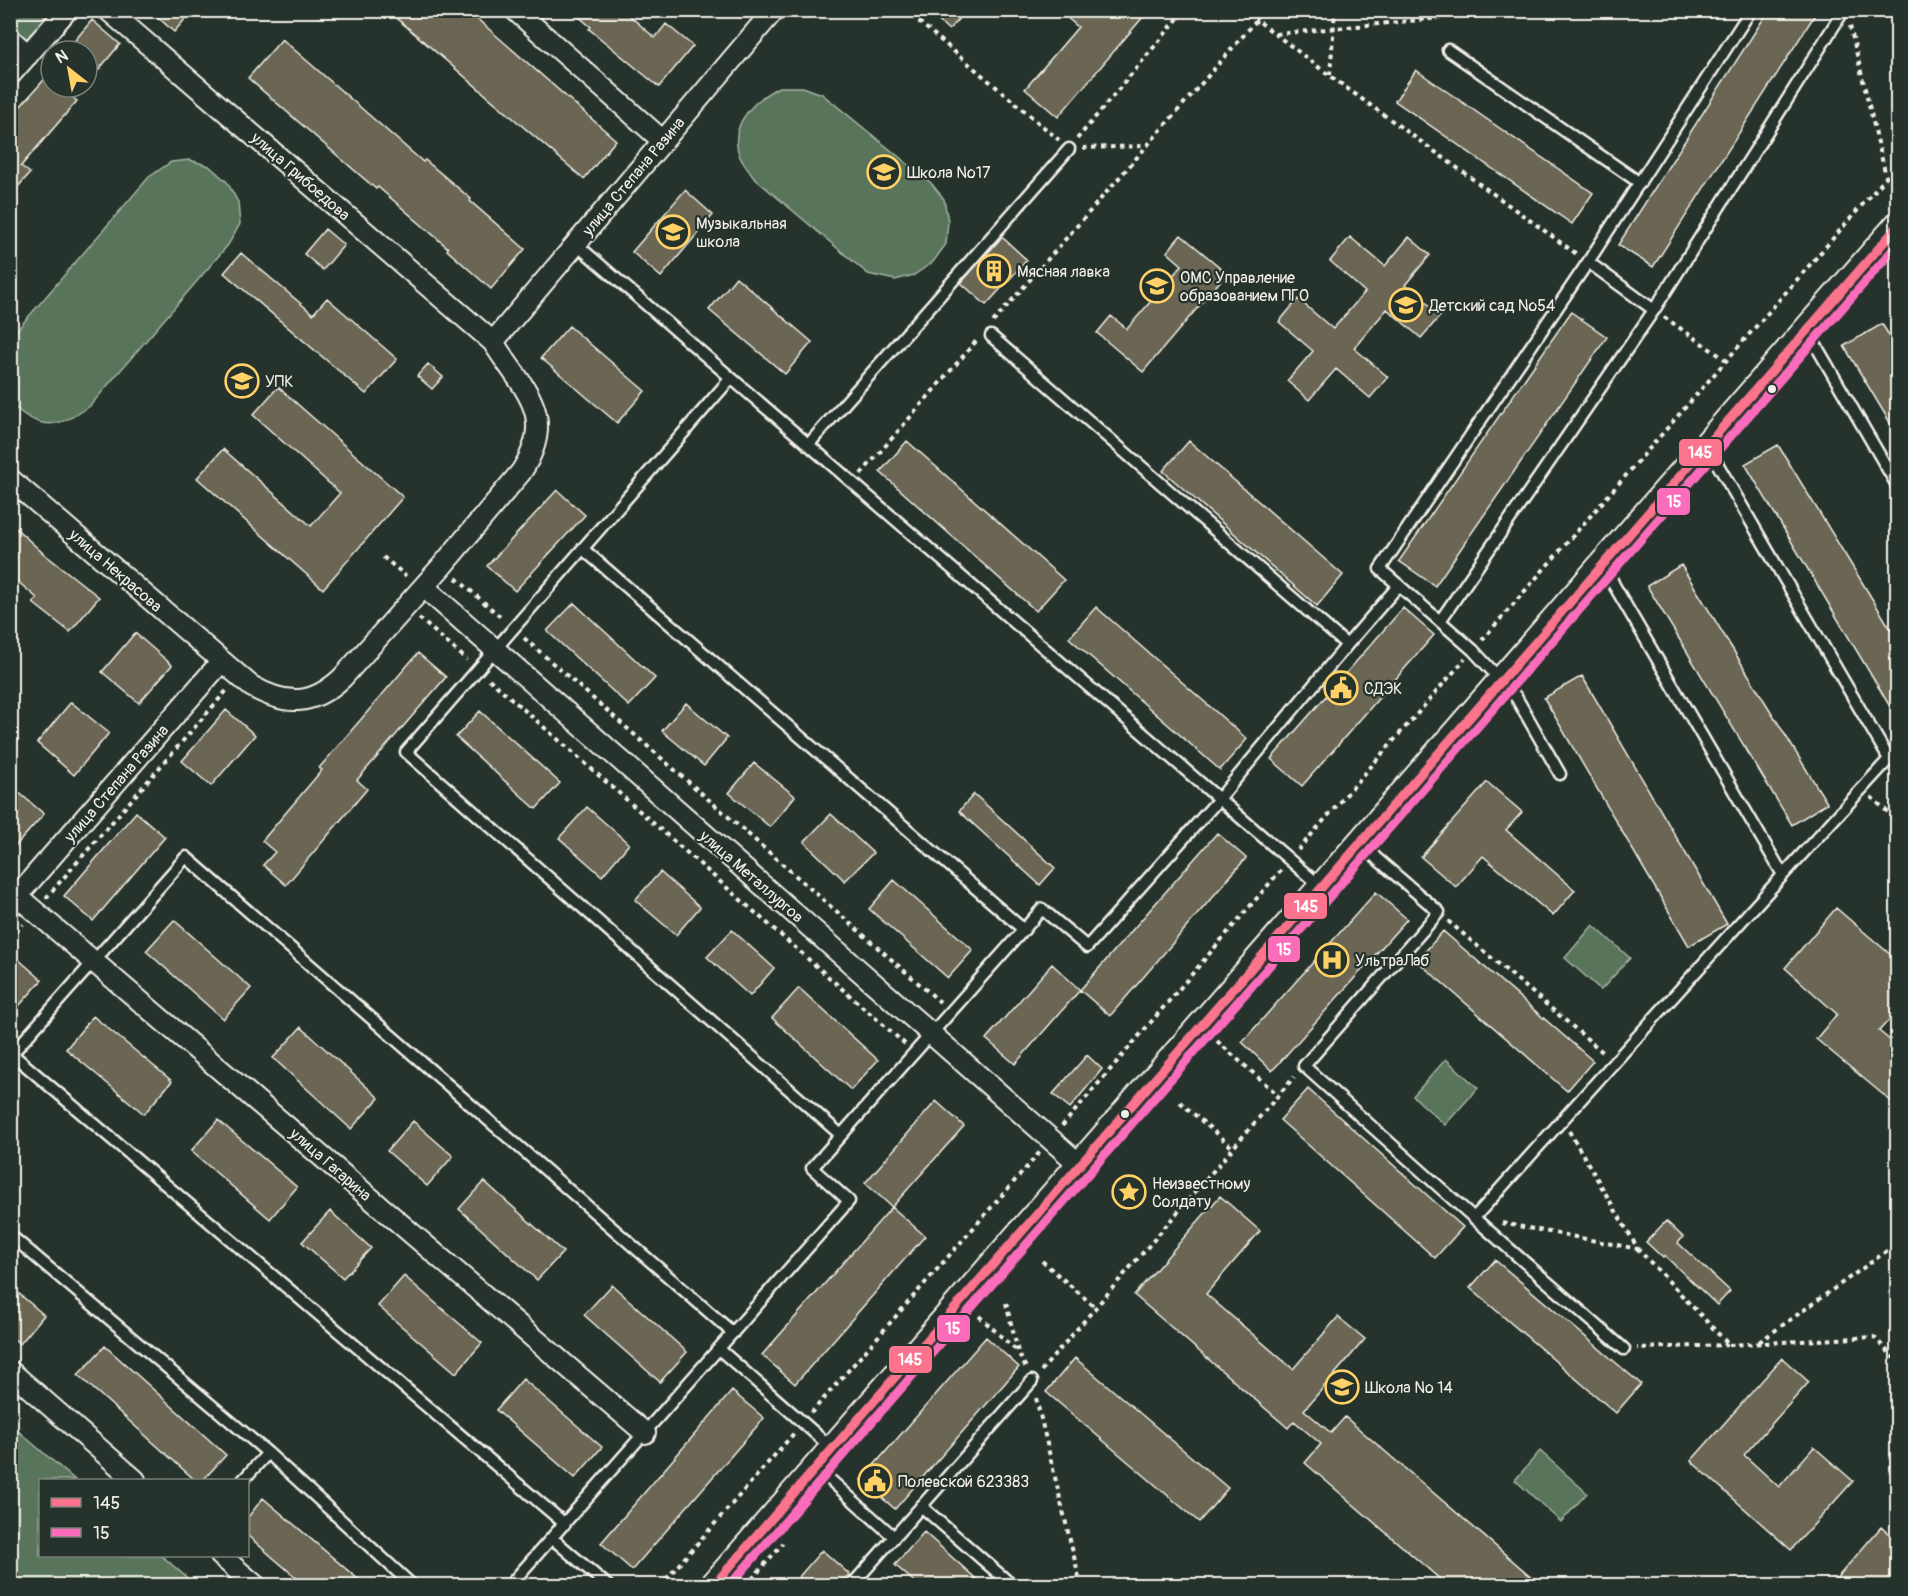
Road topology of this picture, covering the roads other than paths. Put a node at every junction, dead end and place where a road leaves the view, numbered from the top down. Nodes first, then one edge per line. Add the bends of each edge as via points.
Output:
1 (67, 10) edge
2 (108, 10) edge
3 (515, 10) edge
4 (774, 10) edge
5 (1751, 10) edge
6 (1844, 10) edge
7 (10, 39) edge
8 (1448, 50) dead end
9 (28, 55) junction
10 (10, 75) edge
11 (663, 141) junction
12 (1069, 148) road end
13 (1640, 183) junction
14 (1898, 225) edge
15 (576, 244) junction
16 (1588, 262) junction
17 (1654, 310) junction
18 (1807, 330) junction
19 (987, 334) road end
20 (493, 342) junction
21 (731, 378) junction
22 (808, 445) junction
23 (1706, 445) junction
24 (10, 479) edge
25 (1898, 487) edge
26 (583, 549) junction
27 (1604, 561) junction
28 (442, 566) joint
29 (1399, 585) junction
30 (424, 587) junction
31 (1440, 621) junction
32 (1347, 645) junction
33 (496, 650) junction
34 (221, 662) junction
35 (1502, 681) junction
36 (1898, 749) edge
37 (1889, 759) junction
38 (1560, 774) dead end
39 (1220, 799) junction
40 (1361, 841) junction
41 (1783, 875) junction
42 (1321, 887) junction
43 (13, 897) edge
44 (1024, 930) junction
45 (93, 961) junction
46 (931, 1034) junction
47 (11, 1055) edge
48 (841, 1135) junction
49 (1080, 1165) junction
50 (1474, 1218) junction
51 (10, 1235) edge
52 (733, 1333) junction
53 (719, 1348) junction
54 (1624, 1349) road end
55 (10, 1371) edge
56 (1032, 1381) road end
57 (645, 1432) junction
58 (833, 1449) junction
59 (268, 1453) junction
60 (816, 1468) junction
61 (134, 1479) edge
62 (244, 1479) edge
63 (921, 1506) junction
64 (565, 1524) junction
65 (894, 1537) junction
66 (552, 1538) junction
67 (222, 1557) edge
68 (255, 1586) edge
69 (413, 1586) edge
70 (509, 1586) edge
71 (608, 1586) edge
72 (712, 1586) edge
73 (850, 1586) edge
74 (1013, 1586) edge

1 - 9 street
2 - 20 street, улица Грибоедова
3 - 11 street
4 - 11 street, улица Степана Разина
5 - 13 lane
6 - 17 lane
7 - 9 street
8 - 13 lane
9 - 10 street
11 - 15 street, улица Степана Разина
12 - 22 lane
13 - 16 lane
14 - 18 street
15 - 20 street, улица Степана Разина
15 - 21 lane
16 - 17 lane
16 - 29 lane via 1380,568
17 - 31 lane
18 - 23 street
18 - 25 lane
19 - 32 lane
20 - 28 street, улица Грибоедова via 525,386 536,419 536,439 521,472
21 - 22 lane
21 - 26 lane
22 - 39 lane
23 - 27 street
23 - 37 lane
24 - 34 street, улица Некрасова
26 - 33 lane
26 - 44 lane
27 - 35 street
27 - 41 lane via 1614,585
28 - 30 street, улица Некрасова
29 - 31 lane
29 - 32 lane
30 - 33 street, улица Металлургов
30 - 34 street, улица Некрасова via 342,678 315,698 300,700 264,693
31 - 35 lane
32 - 39 lane
33 - 46 street, улица Металлургов
33 - 48 lane via 406,752
34 - 43 street, улица Степана Разина
35 - 38 lane via 1516,697
35 - 40 street
36 - 37 lane
37 - 41 lane
39 - 42 lane
39 - 44 lane via 1087,947 1042,909
40 - 42 street
40 - 50 lane via 1439,912 1304,1066
41 - 50 lane
42 - 49 street
43 - 45 street, улица Гагарина
44 - 46 lane
45 - 47 lane
45 - 52 lane via 186,857
45 - 57 street, улица Гагарина
46 - 48 lane
46 - 49 street, улица Металлургов
47 - 64 lane
48 - 52 lane via 812,1168 849,1201
49 - 58 street
50 - 54 lane
51 - 59 lane
52 - 53 lane
53 - 57 lane
53 - 58 lane
55 - 61 street
56 - 63 lane
57 - 64 lane
58 - 60 street
59 - 62 lane
59 - 69 lane
60 - 65 lane
60 - 72 street
63 - 65 lane
63 - 74 lane
64 - 66 lane
65 - 73 lane
66 - 70 lane
66 - 71 lane
67 - 68 street

